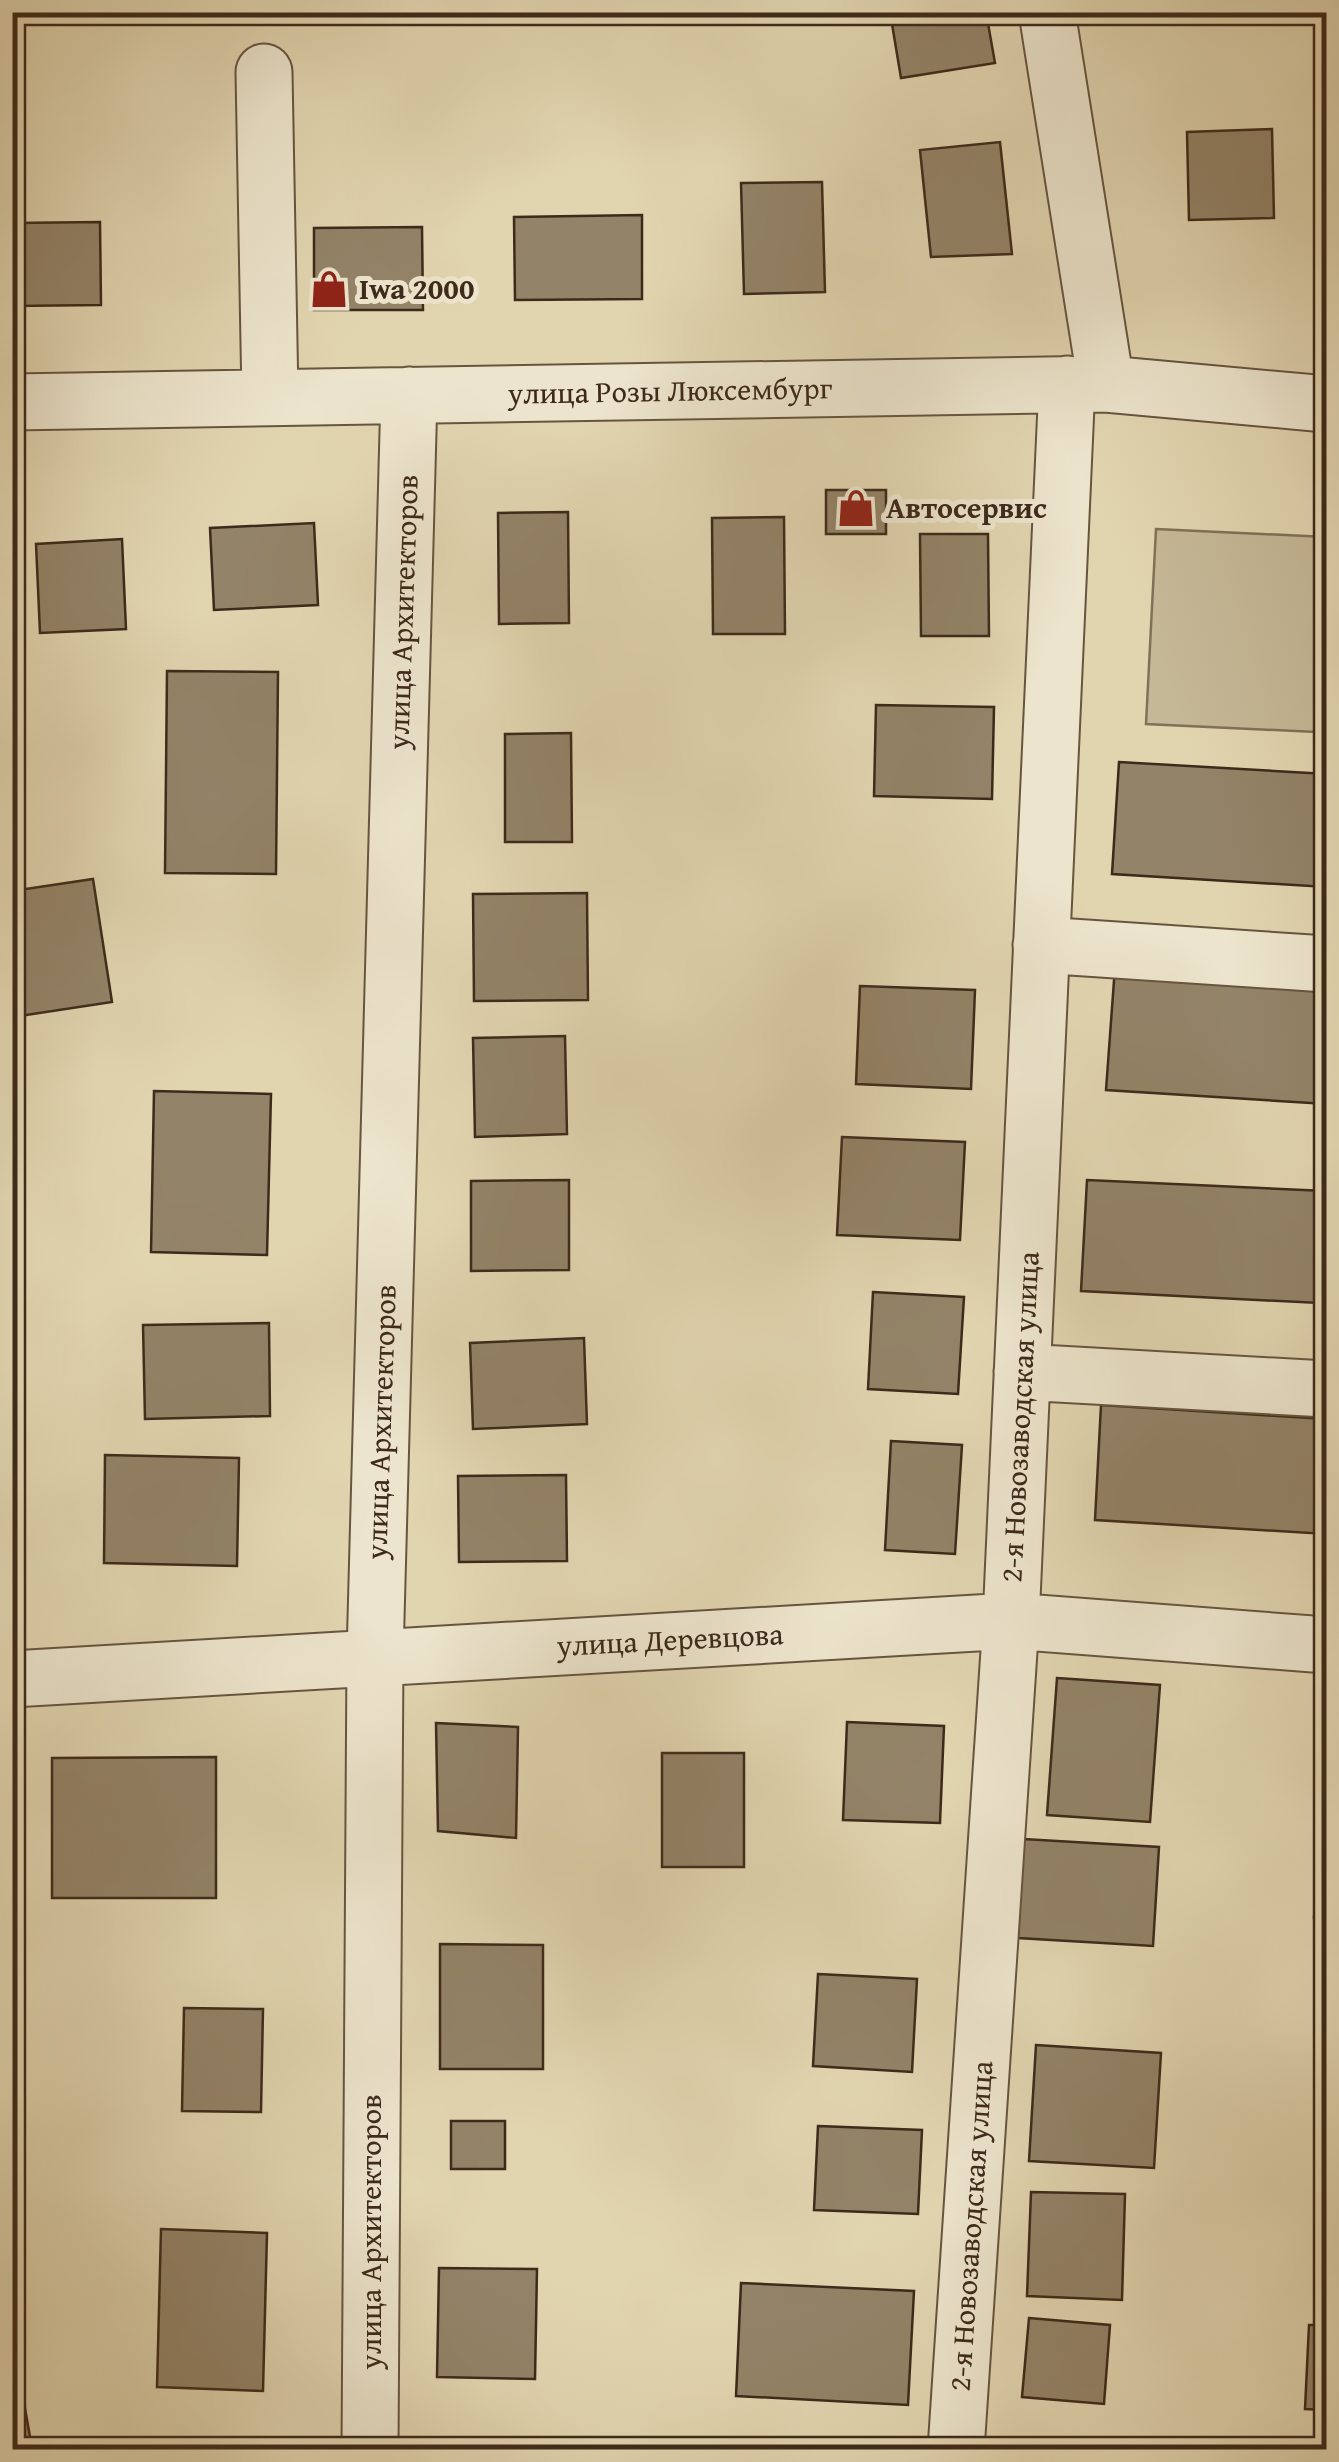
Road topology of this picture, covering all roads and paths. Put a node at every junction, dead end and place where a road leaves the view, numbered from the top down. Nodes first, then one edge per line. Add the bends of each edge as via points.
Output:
1 (1047, 12) edge
2 (264, 72) dead end
3 (1086, 384) junction
4 (409, 395) junction
5 (270, 397) junction
6 (12, 402) edge
7 (1326, 404) edge
8 (1040, 945) junction
9 (1326, 964) edge
10 (1022, 1372) junction
11 (1326, 1389) edge
12 (1011, 1621) junction
13 (1326, 1644) edge
14 (375, 1656) junction
15 (12, 1679) edge
16 (370, 2450) edge
17 (956, 2450) edge

1 - 3 street, 2-я Новозаводская улица
2 - 5 street
3 - 4 street, улица Розы Люксембург
3 - 7 street, улица Розы Люксембург
3 - 8 street, 2-я Новозаводская улица
4 - 5 street, улица Розы Люксембург
4 - 14 street, улица Архитекторов
5 - 6 street, улица Розы Люксембург
8 - 9 street
8 - 10 street, 2-я Новозаводская улица
10 - 11 street
10 - 12 street, 2-я Новозаводская улица
12 - 13 street, улица Деревцова
12 - 14 street, улица Деревцова
12 - 17 street, 2-я Новозаводская улица
14 - 15 street, улица Деревцова
14 - 16 street, улица Архитекторов

